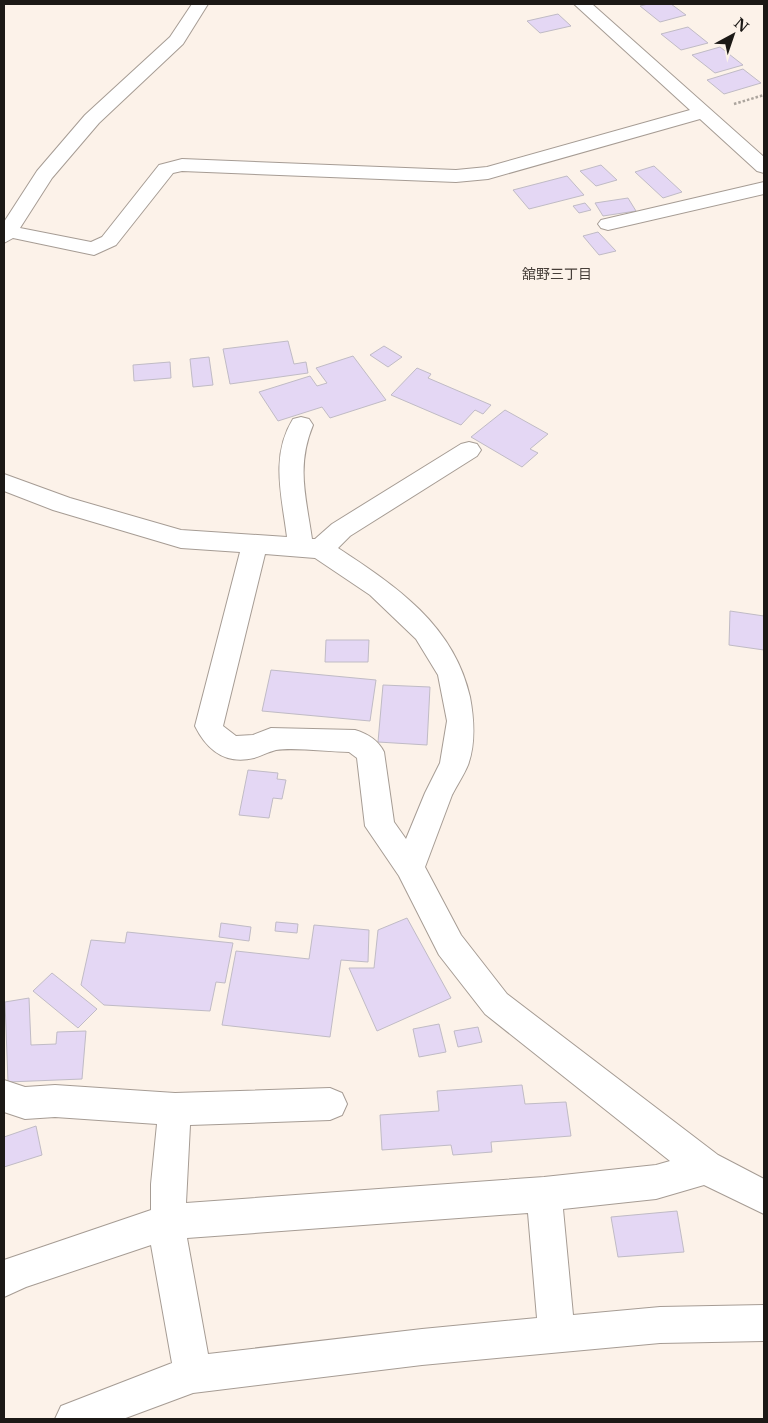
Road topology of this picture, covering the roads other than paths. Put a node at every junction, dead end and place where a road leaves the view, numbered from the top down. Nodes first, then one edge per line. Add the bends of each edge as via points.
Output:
1 (200, 4) edge
2 (582, 4) edge
3 (704, 112) junction
4 (764, 167) edge
5 (764, 188) edge
6 (608, 224) dead end
7 (6, 234) edge
8 (301, 425) dead end
9 (469, 450) dead end
10 (4, 482) edge
11 (255, 544) junction
12 (311, 548) junction
13 (410, 867) junction
14 (4, 1096) edge
15 (330, 1104) dead end
16 (175, 1109) junction
17 (706, 1167) junction
18 (544, 1194) junction
19 (764, 1197) edge
20 (168, 1222) junction
21 (4, 1279) edge
22 (764, 1323) edge
23 (557, 1335) junction
24 (193, 1374) junction
25 (74, 1419) edge

1 - 7 street via 177,40 92,119 44,175
2 - 3 street
3 - 4 street
3 - 7 street via 488,173 456,176 182,164 166,169 109,241 94,249
5 - 6 street
8 - 12 street via 293,444 290,467
9 - 12 street
10 - 11 street via 62,504 181,539
11 - 12 street
11 - 13 street via 209,726 213,735 232,748 242,749 271,739 355,741 370,752 380,826
12 - 13 street via 379,588 425,632 451,674 461,721 454,764 439,792
13 - 17 street via 450,945 496,1004
14 - 16 street via 25,1103 55,1101
15 - 16 street
16 - 20 street
17 - 18 street via 656,1182
17 - 19 street
18 - 20 street
18 - 23 street
20 - 21 street
20 - 24 street via 169,1247
22 - 23 street via 660,1325
23 - 24 street
24 - 25 street

